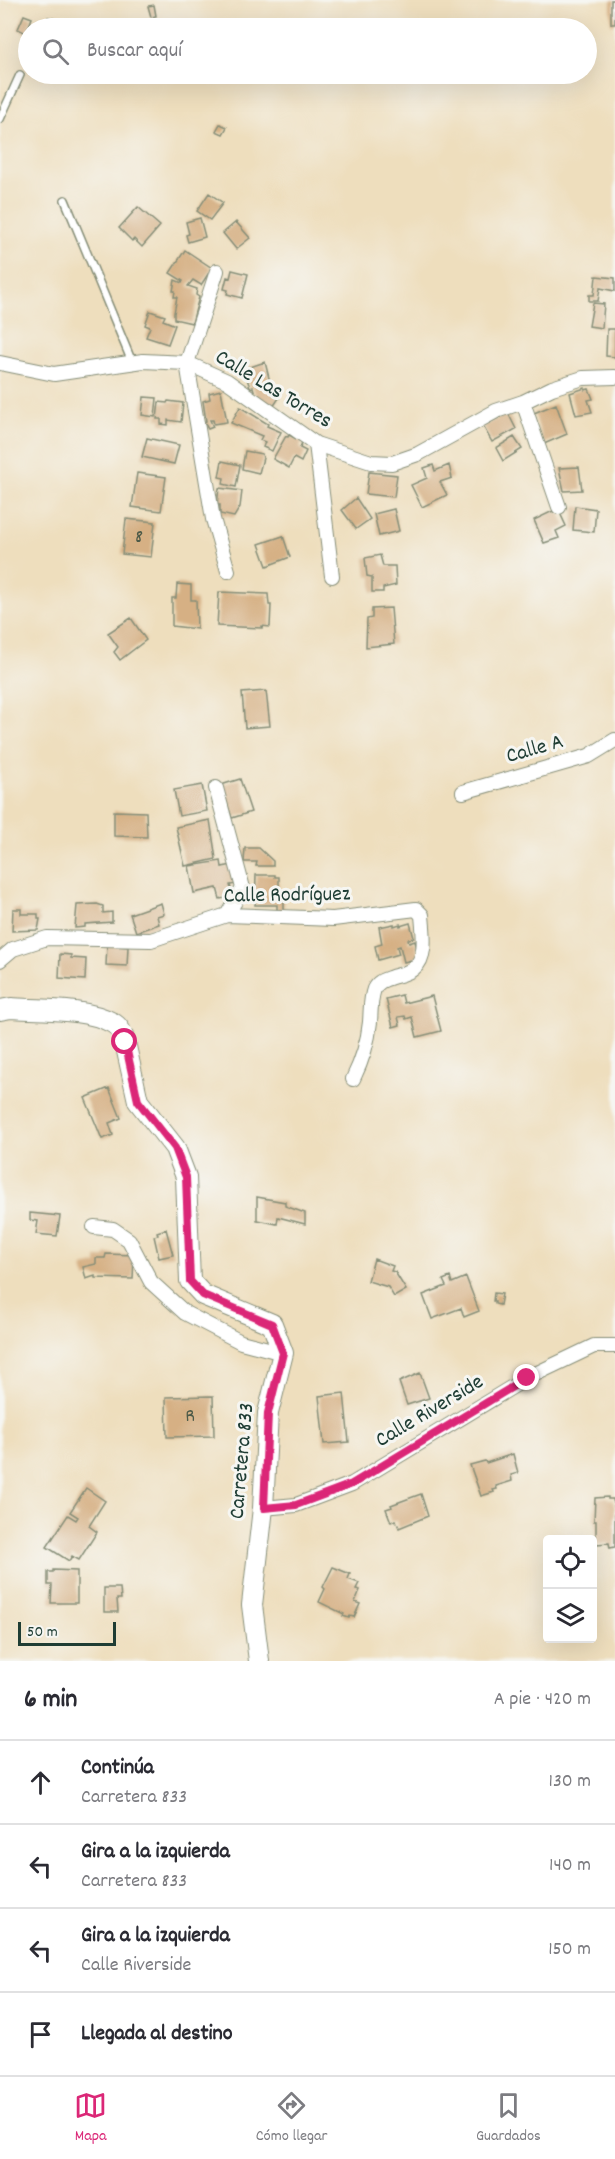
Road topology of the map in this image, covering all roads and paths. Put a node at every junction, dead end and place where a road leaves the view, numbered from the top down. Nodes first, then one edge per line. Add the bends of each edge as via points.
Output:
1 (18, 79) edge
2 (0, 119) edge
3 (65, 200) dead end
4 (217, 271) dead end
5 (132, 362) junction
6 (0, 363) edge
7 (188, 363) junction
8 (615, 377) edge
9 (523, 402) junction
10 (316, 444) junction
11 (559, 507) dead end
12 (228, 571) dead end
13 (332, 576) dead end
14 (615, 740) edge
15 (216, 788) dead end
16 (463, 792) dead end
17 (227, 915) junction
18 (0, 960) edge
19 (0, 1010) edge
20 (353, 1079) dead end
21 (94, 1227) dead end
22 (615, 1346) edge
23 (283, 1353) junction
24 (264, 1508) junction
25 (259, 1661) edge

1 - 2 lane
3 - 5 lane
4 - 7 street
5 - 6 street, Calle Las Torres via 54,374
5 - 7 street, Calle Las Torres
7 - 10 street, Calle Las Torres via 227,381
7 - 12 street via 213,519
8 - 9 street, Calle Las Torres via 583,378
9 - 10 street, Calle Las Torres via 496,411 418,454 392,463 370,462
9 - 11 street
10 - 13 street
14 - 16 street, Calle A via 589,756
15 - 17 street via 243,888
17 - 18 street, Calle Rodríguez via 151,940 47,938 13,949
17 - 20 street, Calle Rodríguez via 333,920 416,909 422,915 420,958 414,968 380,981 375,989 366,1045
19 - 23 street via 77,1013 114,1023 123,1034 138,1101 175,1148 185,1174 190,1281 203,1295 272,1324
21 - 23 street via 113,1228 129,1240 151,1282 185,1313 241,1342
22 - 24 street, Calle Riverside via 594,1346 527,1378 352,1484 296,1505
23 - 24 street, Carretera 833 via 268,1413
24 - 25 street, Carretera 833 via 252,1605

